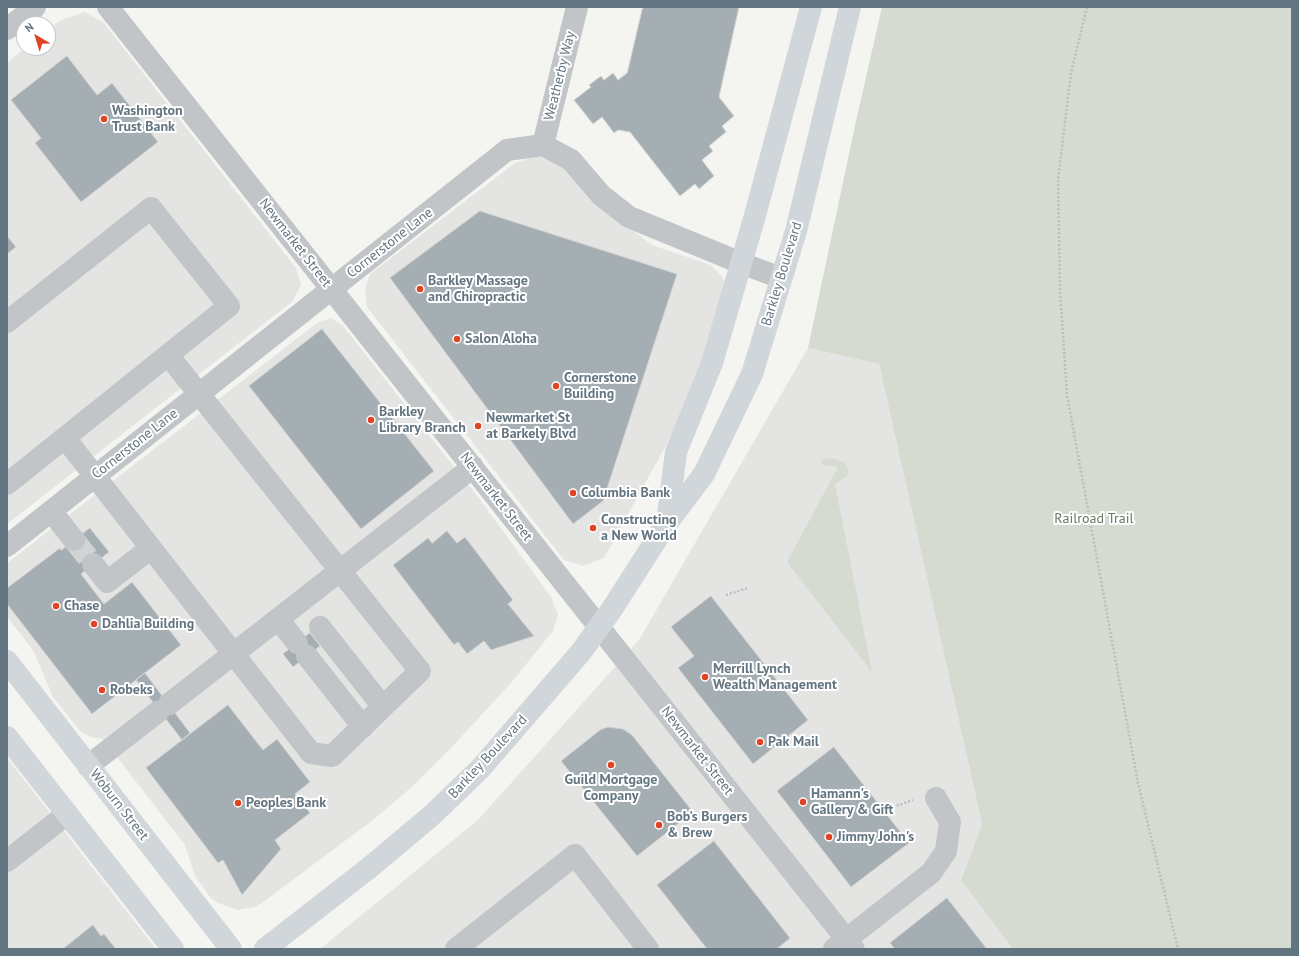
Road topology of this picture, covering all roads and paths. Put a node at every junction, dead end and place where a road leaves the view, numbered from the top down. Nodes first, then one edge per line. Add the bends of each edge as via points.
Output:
1 (35, 7) edge
2 (108, 7) edge
3 (577, 7) edge
4 (811, 7) edge
5 (850, 7) edge
6 (1087, 7) edge
7 (7, 29) edge
8 (543, 145) junction
9 (741, 263) junction
10 (781, 278) junction
11 (332, 289) junction
12 (7, 322) edge
13 (168, 355) junction
14 (199, 394) junction
15 (65, 438) junction
16 (473, 468) junction
17 (95, 476) junction
18 (7, 484) edge
19 (51, 511) junction
20 (667, 523) junction
21 (74, 540) tunnel mouth
22 (7, 546) edge
23 (152, 548) junction
24 (93, 564) tunnel mouth
25 (340, 570) junction
26 (748, 588) dead end
27 (726, 595) dead end
28 (278, 619) junction
29 (320, 627) dead end
30 (599, 627) junction
31 (234, 653) junction
32 (7, 661) edge
33 (383, 707) junction
34 (363, 727) junction
35 (7, 737) edge
36 (88, 766) junction
37 (936, 798) dead end
38 (914, 800) dead end
39 (893, 807) dead end
40 (67, 814) junction
41 (7, 861) edge
42 (845, 946) edge
43 (173, 949) edge
44 (231, 949) edge
45 (265, 949) edge
46 (456, 949) edge
47 (648, 949) edge
48 (1178, 949) edge

1 - 7 street
2 - 11 street, Newmarket Street
3 - 8 street, Weatherby Way
4 - 9 main road, Barkley Boulevard
5 - 10 main road, Barkley Boulevard via 796,231
6 - 48 path via 1071,73 1058,180 1060,290 1067,395 1138,783
8 - 9 street via 571,160 601,194 629,217
8 - 11 street, Cornerstone Lane via 507,150
9 - 10 street
9 - 20 main road, Barkley Boulevard via 712,363 676,452
10 - 20 main road, Barkley Boulevard via 752,374 704,474
11 - 14 street, Cornerstone Lane
11 - 16 street, Newmarket Street
12 - 13 street via 151,208 229,306
13 - 14 street
13 - 15 street
14 - 17 street, Cornerstone Lane
14 - 25 street
15 - 17 street
15 - 18 street
16 - 25 street
16 - 30 street, Newmarket Street
17 - 19 street, Cornerstone Lane
17 - 23 street
19 - 21 street
19 - 22 street, Cornerstone Lane
20 - 30 main road, Barkley Boulevard
23 - 24 street via 107,582
23 - 31 street
25 - 28 street
25 - 33 street via 420,671
26 - 27 path
28 - 31 street
28 - 34 street
29 - 33 street
30 - 42 street, Newmarket Street
30 - 45 main road, Barkley Boulevard via 581,652 480,769 431,816 369,868
31 - 34 street via 311,752 332,756
31 - 36 street
32 - 36 main road, Woburn Street
33 - 34 street
35 - 40 main road
36 - 44 main road, Woburn Street
37 - 42 street via 950,822 946,851 932,873
38 - 39 path
40 - 41 street
40 - 43 main road
46 - 47 street via 575,855

